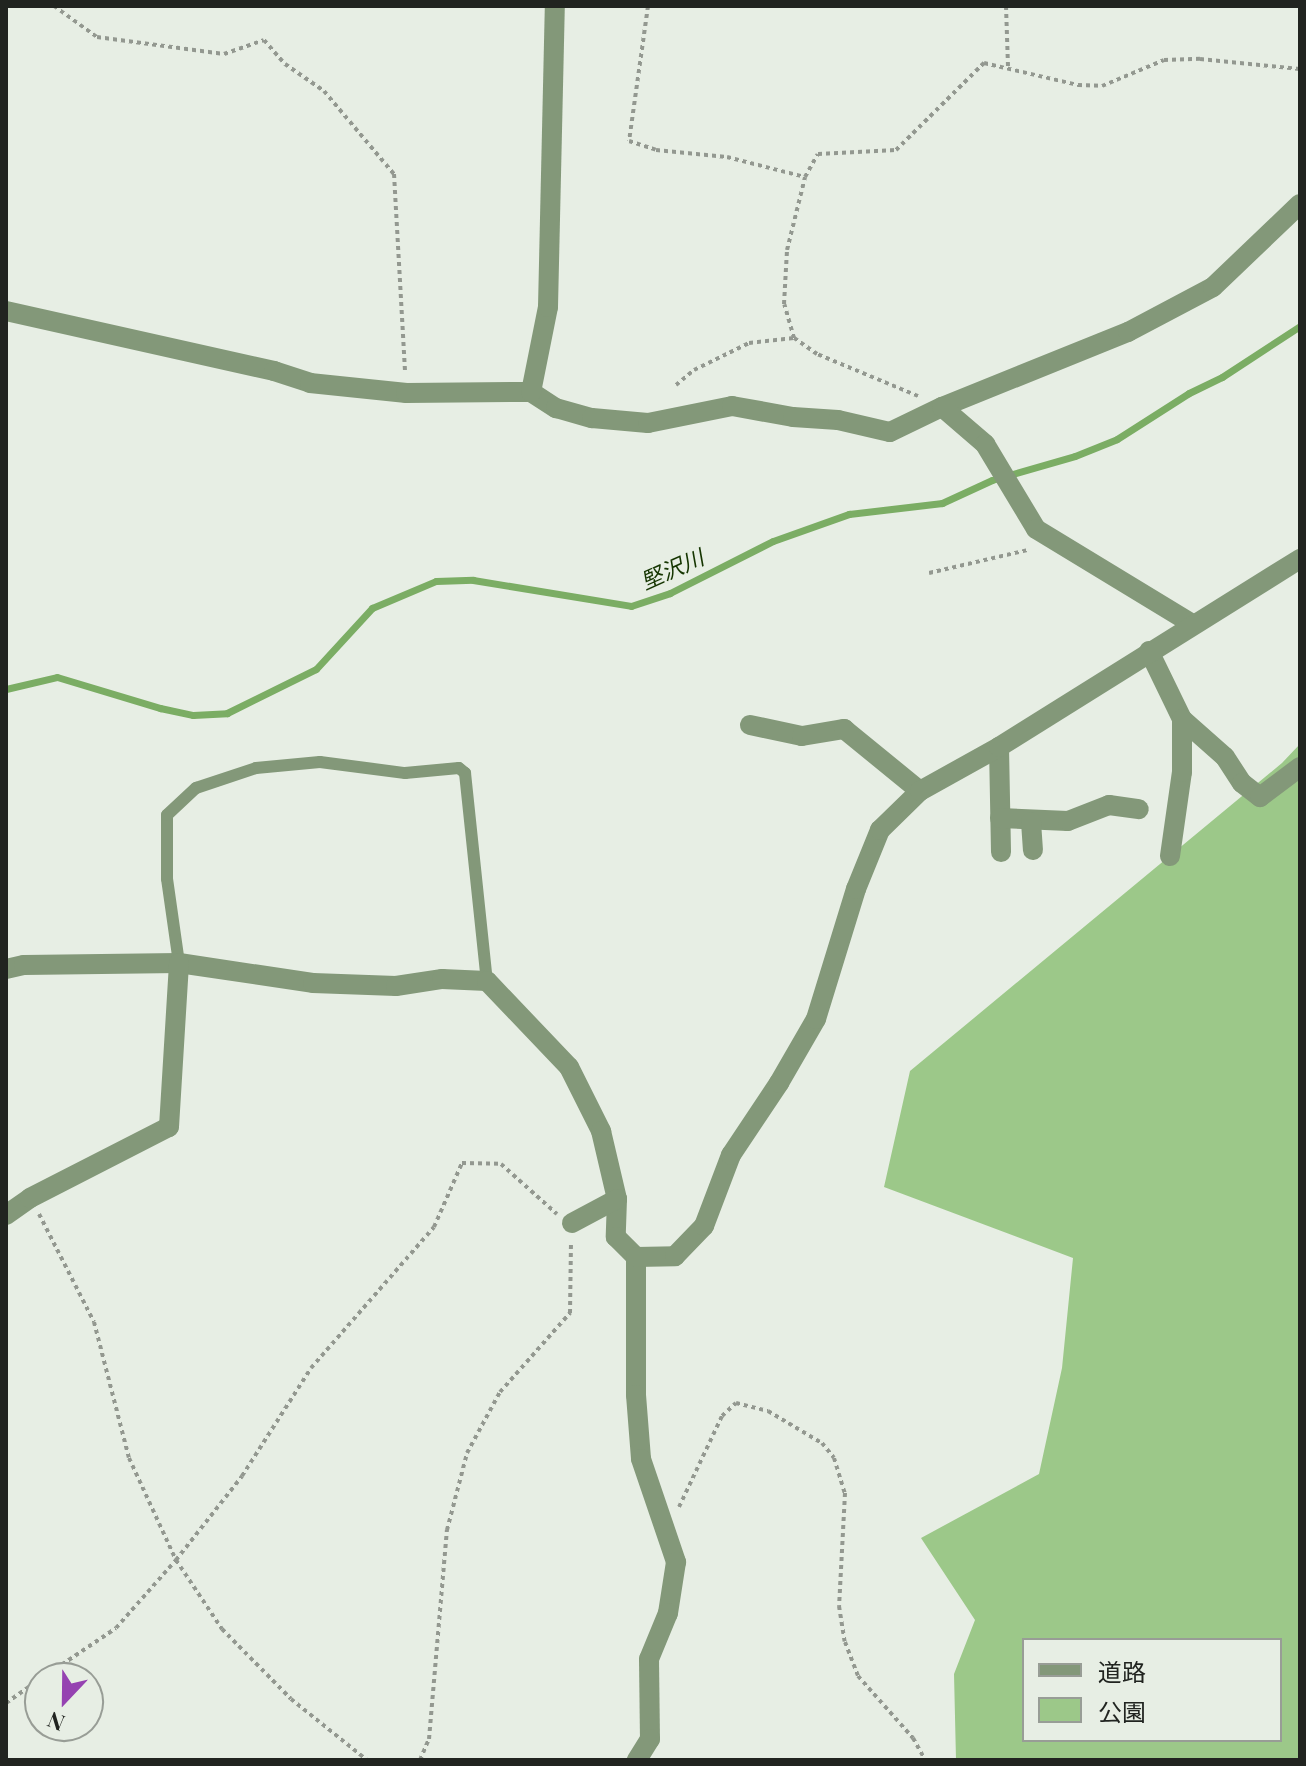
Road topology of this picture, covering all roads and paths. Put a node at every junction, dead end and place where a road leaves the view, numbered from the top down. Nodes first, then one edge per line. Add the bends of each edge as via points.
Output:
1 (54, 6) edge
2 (555, 6) edge
3 (648, 6) edge
4 (1006, 6) edge
5 (1008, 66) junction
6 (1300, 69) edge
7 (805, 177) junction
8 (1300, 204) edge
9 (6, 311) edge
10 (794, 338) junction
11 (676, 385) dead end
12 (531, 392) junction
13 (406, 393) junction
14 (942, 407) junction
15 (1059, 545) junction
16 (1300, 559) edge
17 (929, 573) dead end
18 (1192, 624) junction
19 (1149, 651) junction
20 (1182, 719) junction
21 (750, 725) dead end
22 (999, 747) junction
23 (1300, 767) edge
24 (920, 791) junction
25 (1139, 809) dead end
26 (1000, 818) junction
27 (1031, 822) junction
28 (1033, 850) dead end
29 (1001, 852) dead end
30 (1170, 856) dead end
31 (179, 963) junction
32 (6, 969) edge
33 (487, 981) junction
34 (30, 1198) junction
35 (617, 1199) junction
36 (6, 1215) edge
37 (572, 1223) junction
38 (636, 1257) junction
39 (667, 1531) junction
40 (176, 1560) junction
41 (66, 1662) edge
42 (24, 1691) edge
43 (6, 1703) edge
44 (367, 1760) edge
45 (420, 1760) edge
46 (637, 1760) edge
47 (925, 1760) edge

1 - 13 path via 97,37 224,54 264,40 285,64 324,91 394,174
2 - 12 street via 548,307
3 - 7 path via 629,141
4 - 5 path
5 - 6 path via 1078,85 1102,86 1164,60
5 - 7 path via 984,63 972,71 896,150 818,154
7 - 10 path via 787,250 784,304
8 - 14 street via 1213,287 1128,332
9 - 13 street via 310,383
10 - 11 path via 749,343 694,370
10 - 14 path via 817,354
12 - 13 street
12 - 14 street via 556,408 592,418 648,423 732,406 890,432
14 - 15 street via 985,444 1036,529
15 - 17 path
15 - 18 street
16 - 18 street
18 - 19 street
19 - 20 street
19 - 22 street
20 - 23 street via 1260,797
20 - 30 street via 1182,772
21 - 24 street via 802,736 844,729
22 - 24 street
22 - 26 street
24 - 38 street via 880,830 816,1019 731,1155 704,1226 675,1256
25 - 27 street via 1109,805 1068,821
26 - 27 street
26 - 29 street
27 - 28 street
31 - 32 street
31 - 33 street via 313,983
31 - 33 lane via 167,879 167,815 196,788 256,768 320,762 405,773 459,768 465,773
31 - 34 street via 169,1127
33 - 35 street via 569,1067 601,1131
34 - 36 street
34 - 40 path via 94,1322 129,1458
35 - 37 street
35 - 38 street via 616,1237
37 - 40 path via 501,1164 462,1163 434,1227 311,1368 242,1476
37 - 45 path via 570,1313 500,1392 467,1453 447,1530 429,1739
38 - 39 street via 641,1459
39 - 46 street via 676,1562 668,1613 649,1659 650,1739
39 - 47 path via 722,1416 736,1403 768,1411 822,1443 834,1458 845,1493 839,1606 845,1642 858,1676 913,1738
40 - 41 path via 116,1628
40 - 44 path via 222,1629 291,1699
42 - 43 path

